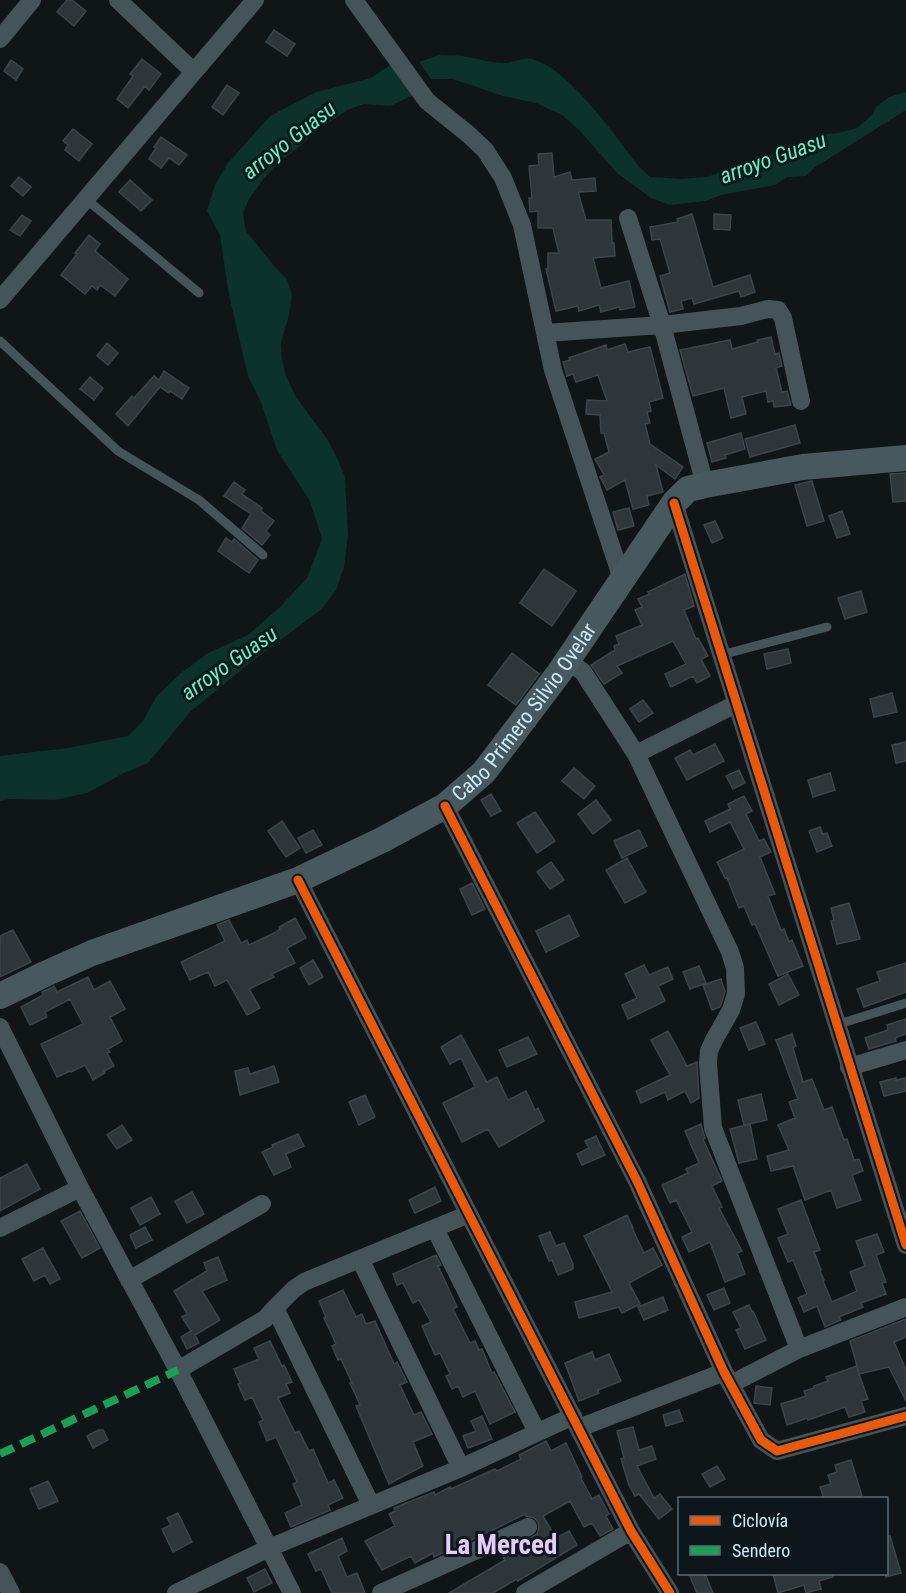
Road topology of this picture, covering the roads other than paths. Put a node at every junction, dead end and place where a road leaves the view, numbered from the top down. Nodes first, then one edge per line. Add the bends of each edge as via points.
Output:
1 (32, 0) edge
2 (118, 0) edge
3 (255, 0) edge
4 (354, 0) edge
5 (0, 39) edge
6 (194, 72) junction
7 (86, 199) junction
8 (628, 218) dead end
9 (199, 293) dead end
10 (0, 300) edge
11 (662, 325) junction
12 (545, 333) junction
13 (0, 341) edge
14 (801, 401) dead end
15 (906, 458) edge
16 (705, 485) junction
17 (674, 503) junction
18 (263, 555) dead end
19 (622, 579) junction
20 (827, 627) dead end
21 (721, 655) junction
22 (567, 660) junction
23 (736, 704) junction
24 (636, 754) junction
25 (446, 806) junction
26 (298, 880) junction
27 (0, 996) edge
28 (906, 1003) edge
29 (836, 1025) junction
30 (0, 1028) edge
31 (906, 1050) edge
32 (849, 1067) junction
33 (80, 1188) junction
34 (899, 1197) edge
35 (262, 1204) dead end
36 (469, 1214) junction
37 (0, 1228) edge
38 (435, 1228) junction
39 (906, 1245) edge
40 (360, 1260) junction
41 (129, 1280) junction
42 (906, 1307) edge
43 (275, 1308) junction
44 (799, 1349) junction
45 (178, 1370) junction
46 (728, 1378) junction
47 (906, 1416) edge
48 (576, 1422) junction
49 (537, 1432) junction
50 (461, 1468) junction
51 (371, 1504) junction
52 (528, 1527) dead end
53 (631, 1531) junction
54 (269, 1548) junction
55 (0, 1572) edge
56 (11, 1593) edge
57 (176, 1593) edge
58 (292, 1593) edge
59 (381, 1593) edge
60 (525, 1593) edge
61 (670, 1593) edge

1 - 5 street
2 - 6 street
3 - 6 street
4 - 12 street via 427,101 484,150 503,178 522,225
6 - 7 street
7 - 9 lane
7 - 10 street
8 - 11 street
11 - 12 street
11 - 14 street via 778,310
11 - 16 street
12 - 19 street via 559,390
13 - 18 lane via 118,451 199,500
15 - 16 main road, Cabo Primero Silvio Ovelar via 803,467
16 - 17 main road, Cabo Primero Silvio Ovelar via 688,489
17 - 19 main road, Cabo Primero Silvio Ovelar
17 - 21 street
19 - 22 main road, Cabo Primero Silvio Ovelar
20 - 21 lane
21 - 23 street
22 - 24 street via 583,672
22 - 25 main road, Cabo Primero Silvio Ovelar via 484,772
23 - 24 street
23 - 29 street
24 - 44 street via 735,968 736,994 731,1010 709,1051 714,1128
25 - 26 main road, Cabo Primero Silvio Ovelar
25 - 46 street via 637,1181
26 - 27 main road, Cabo Primero Silvio Ovelar via 92,953
26 - 36 street
28 - 29 lane
29 - 32 street
30 - 33 street
31 - 32 street
32 - 34 street
33 - 37 street
33 - 41 street
34 - 39 street
35 - 41 street
36 - 38 street
36 - 48 street
38 - 40 street
38 - 49 street
40 - 43 street via 304,1282
40 - 50 street
41 - 45 street
42 - 44 street
43 - 45 street via 265,1319
43 - 51 street
44 - 46 street
45 - 54 street
46 - 47 street via 761,1440 777,1451
46 - 48 street
48 - 49 street
48 - 53 street
49 - 50 street
50 - 51 street
51 - 54 street
52 - 59 street
53 - 60 street
53 - 61 street
54 - 57 street
54 - 58 street
55 - 56 street

